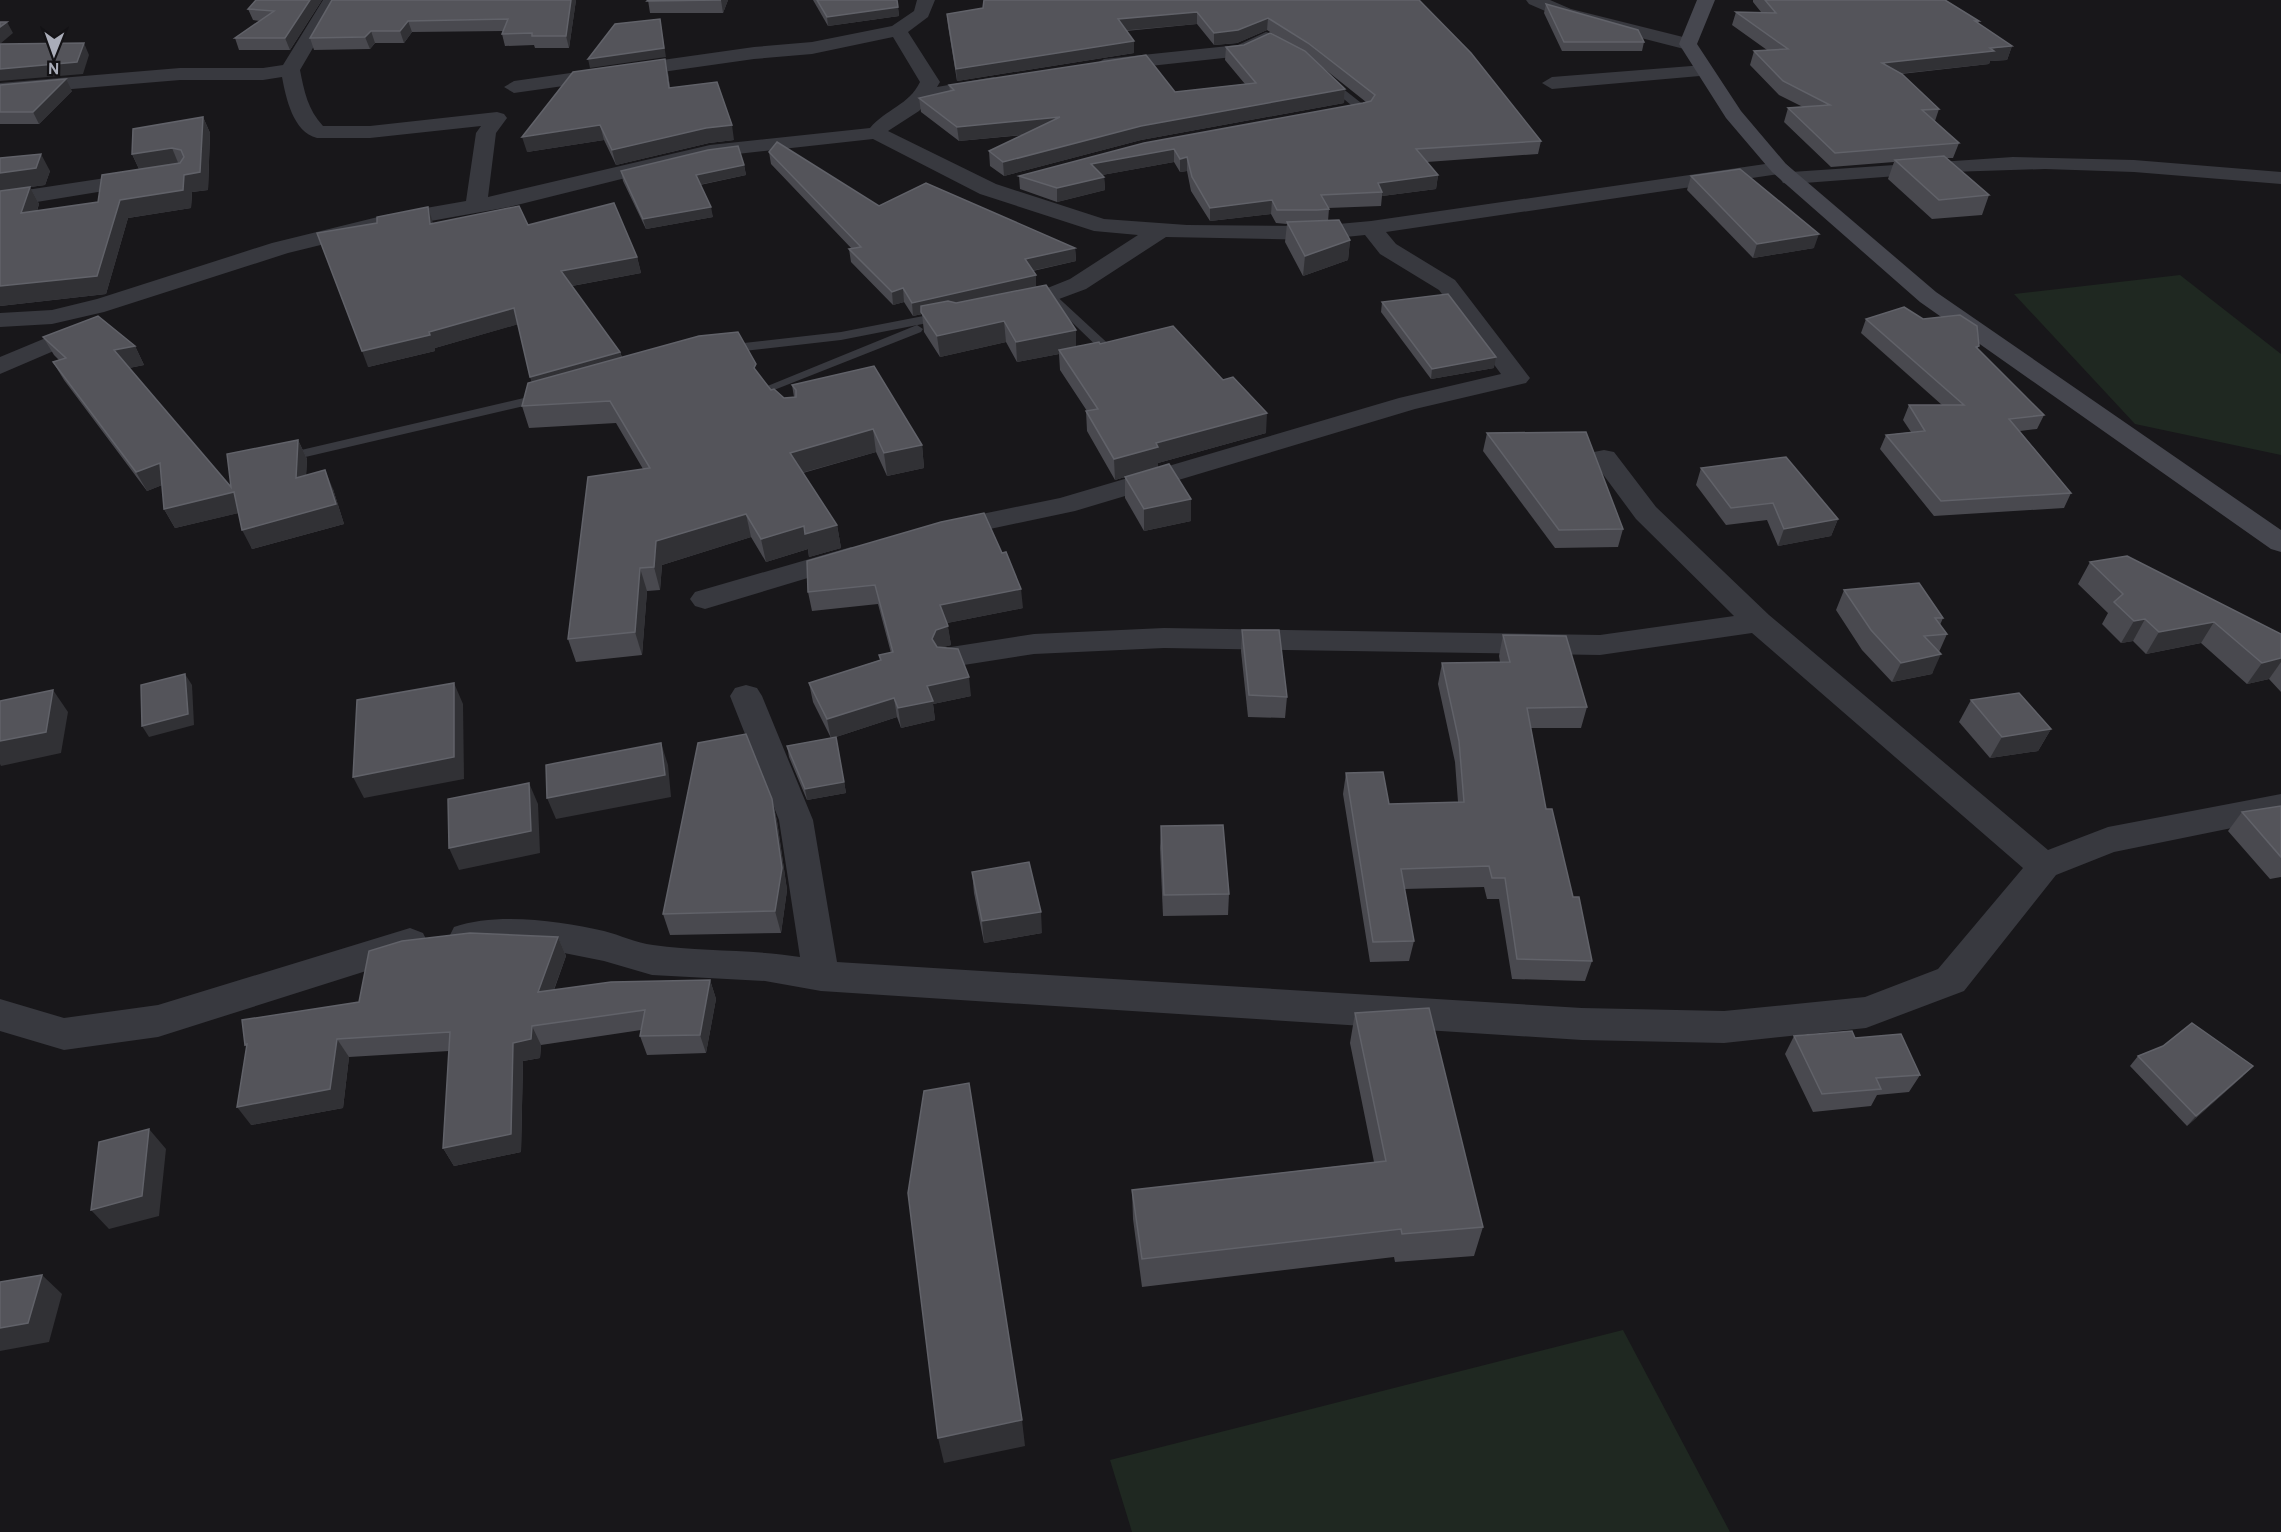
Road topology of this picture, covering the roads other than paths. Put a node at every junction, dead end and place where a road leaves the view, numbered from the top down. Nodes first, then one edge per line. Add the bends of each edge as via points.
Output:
1 (332, 0) edge
2 (926, 0) edge
3 (1535, 0) edge
4 (1706, 0) edge
5 (898, 30) junction
6 (1271, 41) edge
7 (1688, 44) junction
8 (1090, 67) edge
9 (290, 70) junction
10 (1704, 71) junction
11 (1323, 76) edge
12 (1008, 81) edge
13 (1552, 83) dead end
14 (514, 87) dead end
15 (0, 88) edge
16 (925, 95) junction
17 (1361, 108) joint
18 (1338, 112) edge
19 (876, 133) junction
20 (1785, 173) junction
21 (168, 175) edge
22 (2281, 177) edge
23 (1020, 181) edge
24 (988, 189) junction
25 (0, 201) edge
26 (477, 206) junction
27 (1371, 228) junction
28 (1162, 230) junction
29 (1051, 295) junction
30 (104, 305) junction
31 (971, 311) junction
32 (0, 320) edge
33 (713, 351) edge
34 (1111, 353) edge
35 (0, 366) edge
36 (554, 395) edge
37 (787, 410) edge
38 (1604, 458) dead end
39 (268, 462) edge
40 (917, 537) edge
41 (2281, 543) edge
42 (872, 550) edge
43 (705, 599) dead end
44 (1758, 622) junction
45 (951, 657) edge
46 (746, 696) dead end
47 (2281, 806) edge
48 (2044, 866) junction
49 (821, 976) junction
50 (0, 1015) edge

1 - 9 street
2 - 5 street via 922,13
3 - 7 street via 1566,13
4 - 7 street
5 - 14 street via 812,48
5 - 16 street via 930,82
6 - 8 street via 1242,50
7 - 10 street
9 - 15 street
9 - 26 street via 298,109 317,132 370,132 497,118 486,133
10 - 13 street
10 - 20 street via 1733,114
11 - 17 lane
12 - 16 street
16 - 19 street via 910,110 882,124
17 - 18 street
19 - 24 street
19 - 26 street via 710,151
20 - 22 street via 2045,163 2166,167
20 - 27 street
20 - 41 street via 1928,297
21 - 25 street
23 - 24 street
24 - 28 street via 1102,226
26 - 30 street via 386,222 280,248
27 - 28 street via 1316,233
27 - 40 street via 1388,249 1447,285 1517,378 1408,403 1065,505
28 - 29 street via 1103,270
29 - 31 street
29 - 34 lane
30 - 32 street via 52,317
30 - 35 street via 109,318
31 - 33 lane via 840,336
31 - 37 lane via 766,388
36 - 39 lane
38 - 44 street via 1646,513
42 - 43 street
44 - 45 street via 1600,645 1164,638 1034,644
44 - 48 street
46 - 49 street via 796,820
47 - 48 street via 2108,840
48 - 49 street via 1951,980 1866,1012 1724,1027 1570,1023
49 - 50 street via 765,966 652,960 539,934 485,935 414,942 158,1021 64,1034

